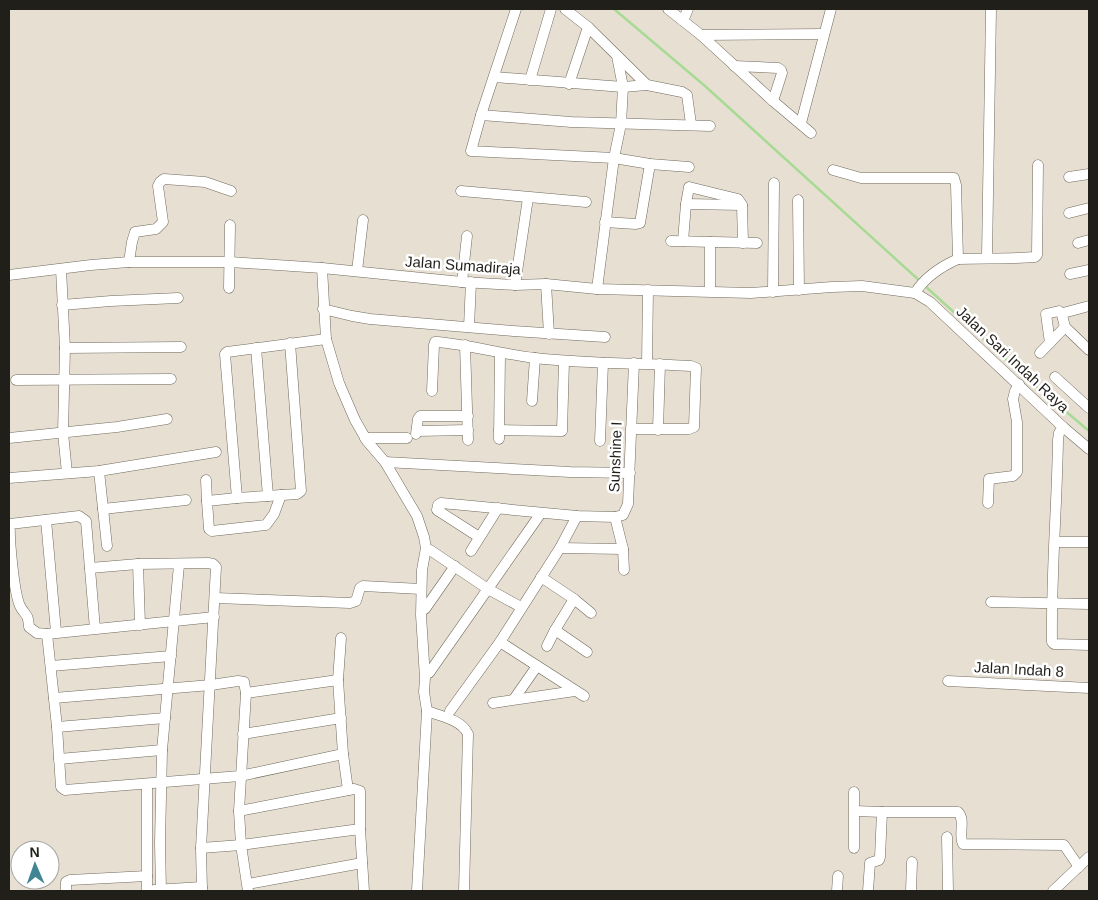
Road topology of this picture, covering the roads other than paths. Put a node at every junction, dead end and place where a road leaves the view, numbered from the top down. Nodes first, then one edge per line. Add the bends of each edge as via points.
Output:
1 (516, 9) edge
2 (551, 9) edge
3 (565, 9) edge
4 (668, 9) edge
5 (688, 9) edge
6 (831, 9) edge
7 (991, 9) edge
8 (683, 21) junction
9 (588, 27) junction
10 (824, 34) junction
11 (701, 35) junction
12 (617, 56) junction
13 (734, 66) junction
14 (494, 77) junction
15 (530, 80) junction
16 (569, 84) junction
17 (647, 86) junction
18 (623, 87) junction
19 (773, 102) junction
20 (481, 116) junction
21 (800, 123) junction
22 (621, 124) junction
23 (691, 124) junction
24 (710, 126) dead end
25 (811, 133) dead end
26 (614, 158) junction
27 (650, 164) junction
28 (1038, 165) dead end
29 (689, 167) dead end
30 (833, 170) dead end
31 (1089, 174) edge
32 (1069, 177) dead end
33 (774, 183) dead end
34 (231, 191) dead end
35 (461, 191) dead end
36 (528, 198) junction
37 (798, 200) dead end
38 (586, 202) dead end
39 (686, 204) junction
40 (742, 205) junction
41 (1089, 208) edge
42 (1069, 213) dead end
43 (363, 220) dead end
44 (605, 222) junction
45 (230, 225) dead end
46 (467, 236) dead end
47 (1089, 240) edge
48 (671, 241) dead end
49 (683, 241) junction
50 (710, 242) junction
51 (742, 243) junction
52 (757, 243) dead end
53 (1078, 243) dead end
54 (987, 257) junction
55 (958, 259) junction
56 (129, 262) junction
57 (230, 262) junction
58 (322, 268) junction
59 (61, 269) junction
60 (1089, 270) edge
61 (356, 271) junction
62 (1070, 274) dead end
63 (9, 275) edge
64 (467, 282) junction
65 (546, 284) junction
66 (515, 285) junction
67 (229, 288) dead end
68 (597, 288) junction
69 (648, 290) junction
70 (799, 290) junction
71 (917, 290) junction
72 (710, 291) junction
73 (773, 292) junction
74 (178, 298) dead end
75 (62, 306) junction
76 (1089, 306) edge
77 (323, 309) junction
78 (1062, 314) junction
79 (469, 328) junction
80 (1065, 328) junction
81 (550, 334) junction
82 (605, 337) dead end
83 (326, 339) junction
84 (290, 343) junction
85 (1050, 343) junction
86 (466, 345) junction
87 (181, 347) dead end
88 (65, 348) junction
89 (256, 348) junction
90 (1089, 350) edge
91 (1040, 353) dead end
92 (500, 354) junction
93 (535, 358) junction
94 (564, 361) junction
95 (602, 363) junction
96 (634, 363) junction
97 (647, 363) junction
98 (660, 364) junction
99 (1055, 377) dead end
100 (65, 379) junction
101 (171, 379) dead end
102 (16, 380) dead end
103 (1019, 384) junction
104 (432, 391) dead end
105 (532, 402) dead end
106 (1089, 408) edge
107 (468, 416) junction
108 (167, 419) dead end
109 (1063, 426) junction
110 (631, 430) junction
111 (658, 430) junction
112 (63, 432) junction
113 (413, 434) junction
114 (9, 438) edge
115 (366, 438) junction
116 (600, 441) dead end
117 (1089, 449) edge
118 (216, 452) dead end
119 (384, 462) junction
120 (99, 471) junction
121 (67, 473) junction
122 (630, 473) junction
123 (9, 478) edge
124 (206, 480) dead end
125 (281, 495) junction
126 (268, 496) junction
127 (237, 498) junction
128 (186, 500) dead end
129 (207, 501) junction
130 (988, 503) dead end
131 (498, 508) junction
132 (103, 510) junction
133 (541, 513) junction
134 (577, 516) junction
135 (614, 517) junction
136 (46, 520) junction
137 (478, 538) junction
138 (1055, 542) junction
139 (1089, 542) edge
140 (107, 546) dead end
141 (560, 548) junction
142 (622, 549) junction
143 (430, 550) dead end
144 (471, 551) dead end
145 (138, 564) junction
146 (179, 564) junction
147 (455, 566) junction
148 (90, 568) junction
149 (624, 570) dead end
150 (541, 577) junction
151 (421, 589) junction
152 (488, 589) junction
153 (215, 598) junction
154 (574, 599) junction
155 (991, 602) dead end
156 (1089, 604) edge
157 (1051, 605) junction
158 (521, 607) junction
159 (425, 609) dead end
160 (591, 613) dead end
161 (214, 616) junction
162 (174, 622) junction
163 (140, 625) junction
164 (95, 629) junction
165 (555, 630) junction
166 (52, 633) junction
167 (341, 638) dead end
168 (500, 642) junction
169 (1089, 645) edge
170 (547, 646) dead end
171 (586, 652) dead end
172 (171, 656) junction
173 (51, 666) junction
174 (537, 666) junction
175 (428, 673) dead end
176 (338, 680) junction
177 (948, 681) dead end
178 (211, 685) junction
179 (1089, 688) edge
180 (167, 689) junction
181 (246, 693) junction
182 (54, 698) junction
183 (514, 699) junction
184 (493, 703) dead end
185 (428, 711) junction
186 (450, 711) dead end
187 (164, 718) junction
188 (341, 718) junction
189 (57, 727) junction
190 (243, 734) junction
191 (162, 750) junction
192 (343, 754) junction
193 (59, 759) junction
194 (240, 776) junction
195 (206, 780) junction
196 (161, 782) junction
197 (147, 784) junction
198 (348, 790) junction
199 (854, 792) dead end
200 (239, 811) junction
201 (855, 811) junction
202 (882, 812) junction
203 (360, 829) junction
204 (947, 837) dead end
205 (241, 845) junction
206 (201, 848) junction
207 (854, 848) dead end
208 (1089, 857) edge
209 (912, 862) dead end
210 (362, 863) junction
211 (1079, 866) junction
212 (146, 876) junction
213 (838, 876) dead end
214 (248, 888) edge
215 (202, 889) edge
216 (66, 891) edge
217 (145, 891) edge
218 (161, 891) edge
219 (364, 891) edge
220 (417, 891) edge
221 (464, 891) edge
222 (837, 891) edge
223 (868, 891) edge
224 (911, 891) edge
225 (949, 891) edge
226 (1053, 891) edge

1 - 14 street
2 - 15 street
3 - 9 street
4 - 8 street
5 - 8 street
6 - 10 street
7 - 54 street
8 - 11 street
9 - 12 street
9 - 16 street
10 - 11 street
10 - 21 street
11 - 13 street
12 - 17 street
12 - 18 street
13 - 19 street
13 - 19 street via 781,70
14 - 15 street
14 - 20 street
15 - 16 street
16 - 18 street
17 - 18 street
17 - 23 street via 685,93
18 - 22 street
19 - 21 street
20 - 22 street
20 - 26 street via 471,149 473,152
21 - 25 street
22 - 23 street
22 - 26 street
23 - 24 street
26 - 27 street
26 - 44 street
27 - 29 street
27 - 44 street via 640,223
28 - 54 street via 1037,255 1003,259
30 - 55 street via 861,178 954,178
31 - 32 street
33 - 73 street
34 - 56 street via 205,182 164,179 158,186 163,222 156,229 135,232
35 - 36 street
36 - 38 street
36 - 66 street
37 - 70 street
39 - 40 street
39 - 40 street via 690,187 734,196
39 - 49 street
40 - 51 street
41 - 42 street
43 - 61 street
44 - 68 street
45 - 57 street
46 - 64 street
47 - 53 street
48 - 49 street
49 - 50 street
50 - 51 street
50 - 72 street
51 - 52 street
54 - 55 street
55 - 71 street via 926,278
56 - 57 street, Jalan Sumadiraja
56 - 59 street, Jalan Sumadiraja
57 - 58 street, Jalan Sumadiraja
57 - 67 street
58 - 61 street, Jalan Sumadiraja
58 - 77 street
59 - 63 street, Jalan Sumadiraja
59 - 75 street
60 - 62 street
61 - 64 street, Jalan Sumadiraja
64 - 66 street, Jalan Sumadiraja
64 - 79 street
65 - 66 street, Jalan Sumadiraja
65 - 68 street, Jalan Sumadiraja
65 - 81 street
68 - 69 street, Jalan Sumadiraja
69 - 72 street, Jalan Sumadiraja
69 - 97 street
70 - 71 street, Jalan Sumadiraja via 862,286
70 - 73 street, Jalan Sumadiraja
71 - 103 street, Jalan Sari Indah Raya
72 - 73 street, Jalan Sumadiraja
74 - 75 street via 111,300
75 - 88 street
76 - 78 street
77 - 79 street via 370,319
77 - 83 street
78 - 80 street
78 - 85 street via 1058,311 1046,314
79 - 81 street
80 - 85 street
80 - 90 street
81 - 82 street
83 - 84 street
83 - 115 street via 339,383 354,420
84 - 89 street
84 - 125 street via 300,491
85 - 91 street
86 - 92 street
86 - 104 street via 435,342
86 - 107 street
87 - 88 street
88 - 100 street
89 - 126 street
89 - 127 street via 227,352 224,357
92 - 93 street
92 - 94 street via 499,434 562,431
93 - 94 street
93 - 105 street
94 - 95 street
95 - 96 street
95 - 116 street
96 - 97 street
96 - 110 street, Sunshine I
97 - 98 street
98 - 111 street
98 - 111 street via 694,366 696,370 694,427 690,430
99 - 106 street
100 - 101 street
100 - 102 street
100 - 112 street
103 - 109 street, Jalan Sari Indah Raya
103 - 130 street via 1013,399 1017,429 1016,472 1012,476 989,479
107 - 113 street via 420,416
107 - 113 street via 468,435
108 - 112 street
109 - 117 street, Jalan Sari Indah Raya
109 - 138 street via 1058,440
110 - 111 street
110 - 122 street, Sunshine I
112 - 114 street
112 - 121 street
113 - 115 street
115 - 119 street
118 - 120 street
119 - 122 street
119 - 151 street via 417,516 424,537 426,548
120 - 121 street
120 - 132 street
121 - 123 street
122 - 135 street, Sunshine I via 628,504 623,515
124 - 129 street
125 - 126 street
125 - 129 street via 266,525 212,530 209,529
126 - 127 street
127 - 129 street
128 - 132 street
131 - 133 street
131 - 137 street
131 - 137 street via 438,505 437,510
132 - 140 street
133 - 134 street
133 - 152 street
134 - 135 street
134 - 141 street
135 - 142 street
136 - 148 street via 83,517
136 - 166 street
136 - 166 street via 12,523 10,527 20,606 26,612 33,631
137 - 144 street
138 - 139 street
138 - 157 street
141 - 142 street
141 - 150 street
142 - 149 street
143 - 147 street
145 - 146 street
145 - 148 street
145 - 163 street
146 - 153 street via 213,564 216,567
146 - 162 street
147 - 152 street
147 - 159 street
148 - 164 street
150 - 154 street
150 - 158 street
151 - 153 street via 363,586 356,601 350,603
151 - 185 street via 424,692
152 - 158 street
152 - 175 street
153 - 161 street
154 - 160 street
154 - 165 street
155 - 157 street
156 - 157 street
157 - 169 street via 1053,644
158 - 168 street
161 - 162 street
161 - 178 street
162 - 163 street
162 - 172 street
163 - 164 street
164 - 166 street
165 - 170 street
165 - 171 street
166 - 173 street
167 - 176 street
168 - 174 street
168 - 186 street
172 - 173 street
172 - 180 street
173 - 182 street
174 - 183 street
174 - 183 street via 580,693
176 - 181 street
176 - 188 street
177 - 179 street, Jalan Indah 8
178 - 180 street
178 - 181 street via 238,681 245,684
178 - 195 street
180 - 182 street
180 - 187 street
181 - 190 street
182 - 189 street
183 - 184 street
185 - 220 street
185 - 221 street via 454,721 468,734
187 - 189 street
187 - 191 street
188 - 190 street
188 - 192 street
189 - 193 street
190 - 194 street
191 - 193 street
191 - 196 street
192 - 194 street
192 - 198 street
193 - 197 street via 60,787 65,790
194 - 195 street
194 - 200 street
195 - 196 street
195 - 206 street
196 - 197 street
196 - 218 street
197 - 212 street
198 - 200 street
198 - 203 street via 360,791
199 - 201 street
200 - 205 street
201 - 202 street
201 - 207 street
202 - 211 street via 958,812 963,844 1064,845
202 - 223 street via 880,857 870,863
203 - 205 street
203 - 210 street
204 - 225 street
205 - 206 street
205 - 214 street
206 - 215 street
208 - 211 street
209 - 224 street
210 - 214 street
210 - 219 street
211 - 226 street
212 - 216 street via 70,880 66,882
212 - 217 street
213 - 222 street
215 - 218 street
217 - 218 street

